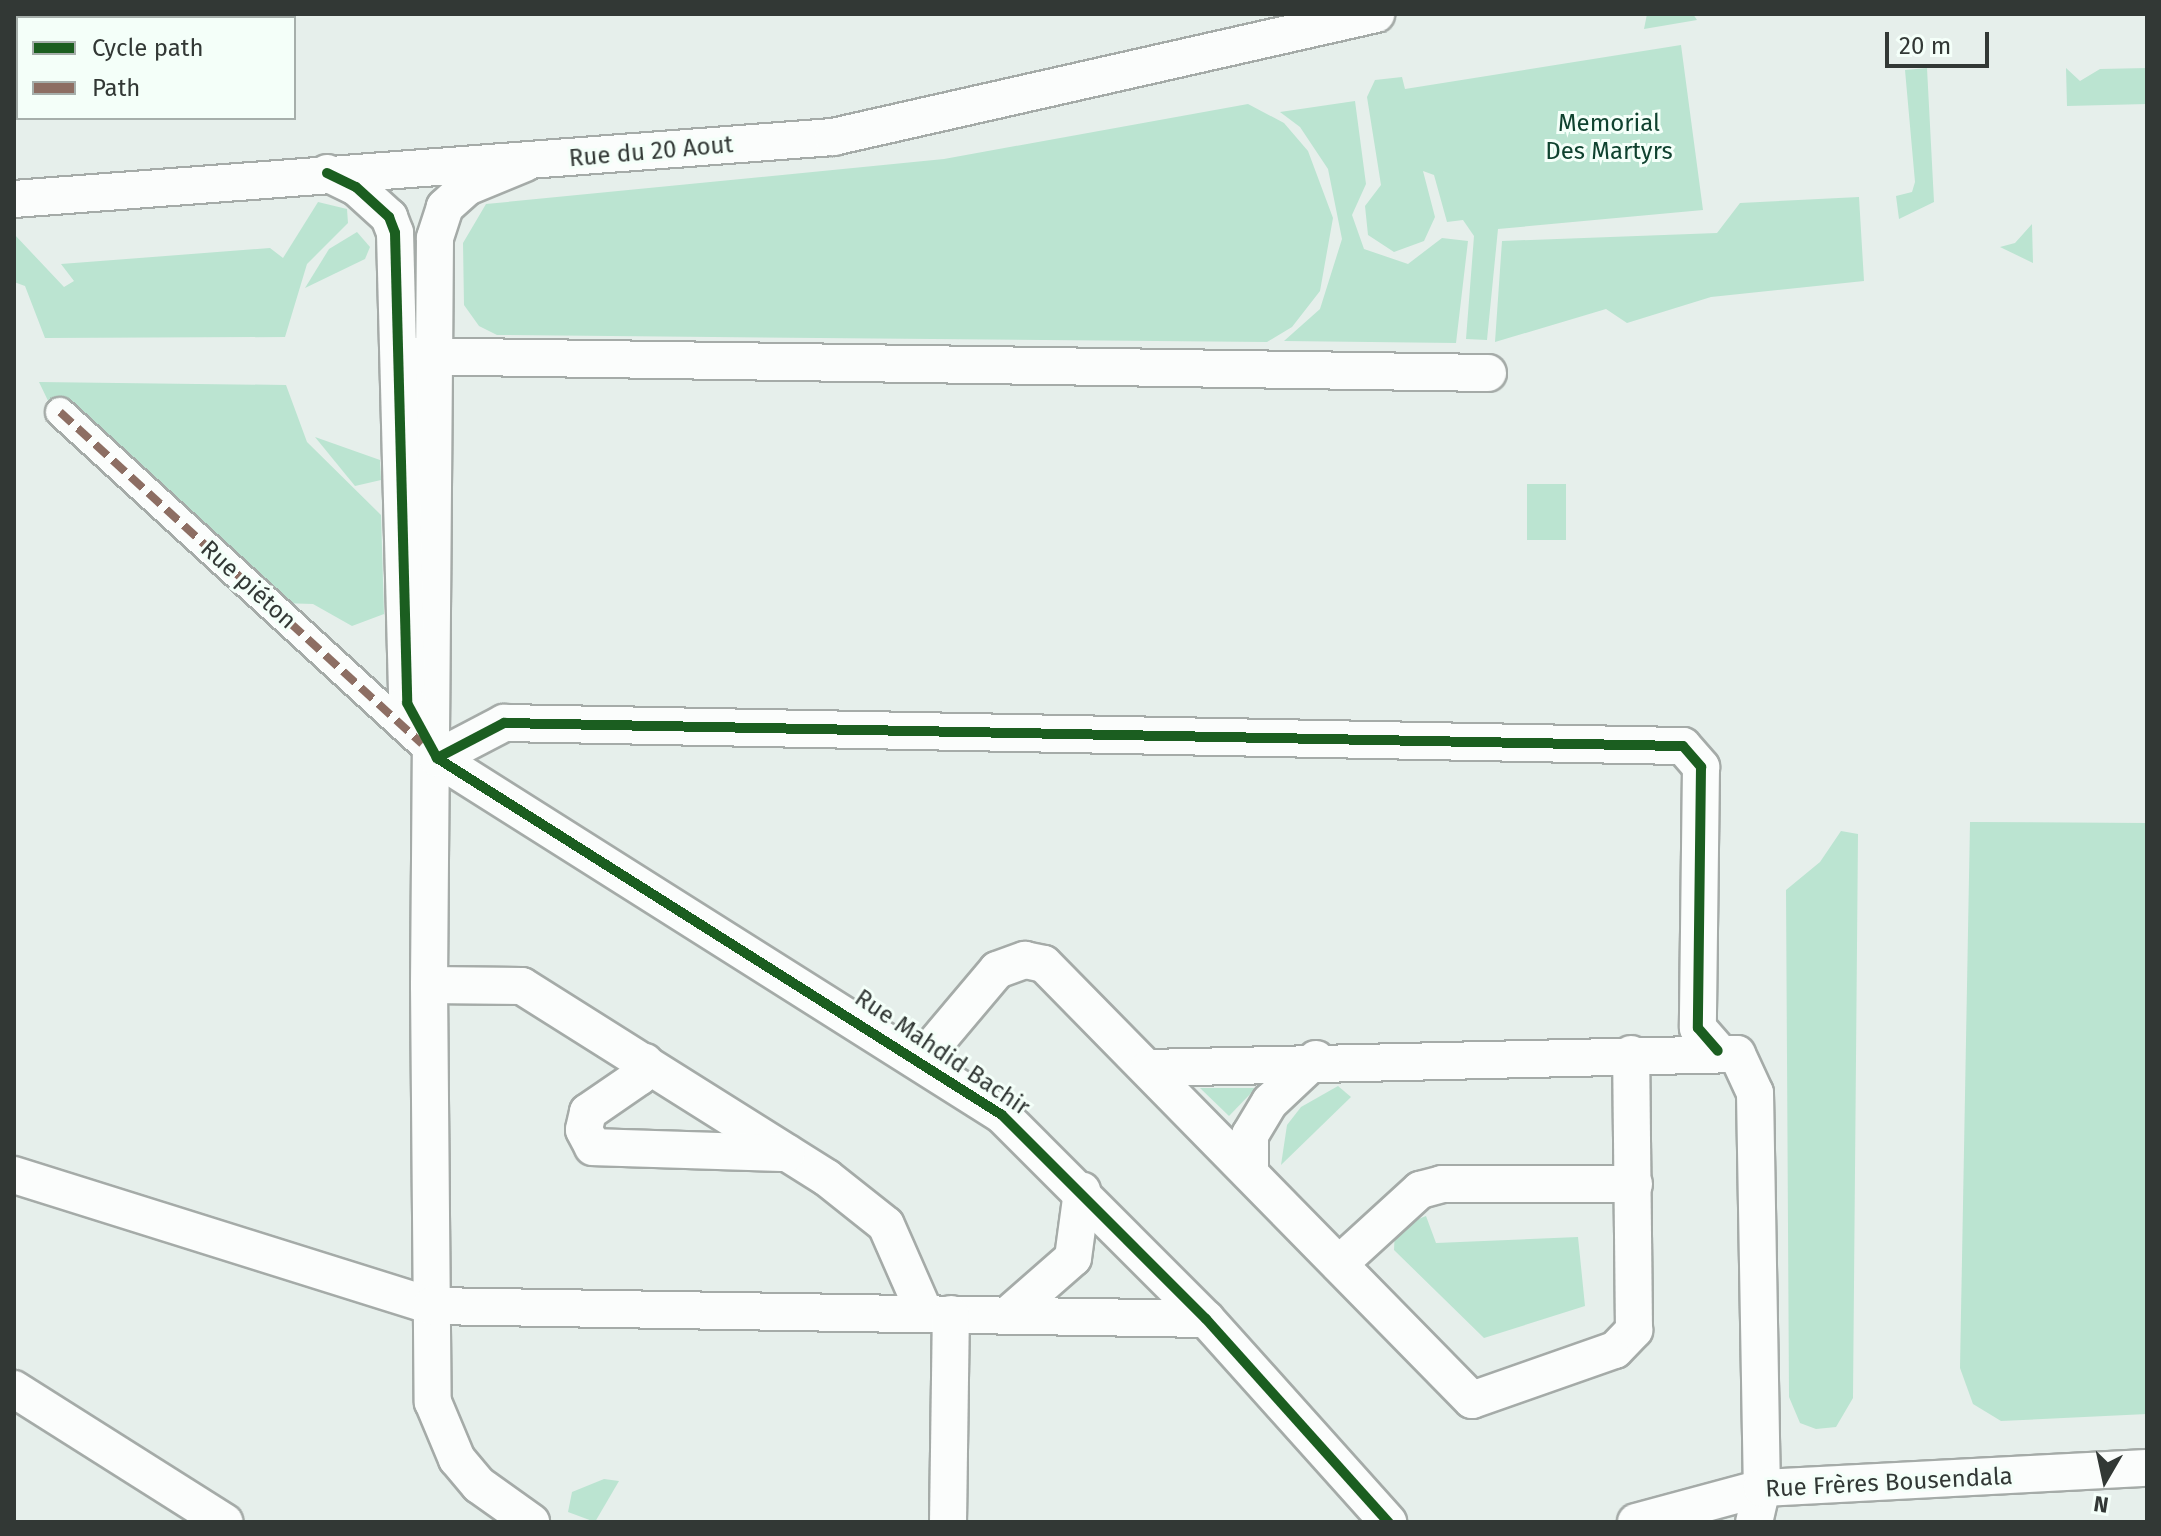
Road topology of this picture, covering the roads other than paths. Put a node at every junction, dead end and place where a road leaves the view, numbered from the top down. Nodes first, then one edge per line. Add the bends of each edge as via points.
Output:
1 (1311, 14) edge
2 (1376, 14) edge
3 (1278, 37) junction
4 (525, 163) junction
5 (421, 168) junction
6 (327, 173) junction
7 (14, 199) edge
8 (389, 217) junction
9 (417, 355) junction
10 (1488, 373) dead end
11 (60, 412) dead end
12 (437, 758) junction
13 (429, 985) junction
14 (1718, 1051) junction
15 (1631, 1054) junction
16 (923, 1058) junction
17 (1316, 1059) junction
18 (645, 1062) junction
19 (1149, 1068) junction
20 (719, 1108) junction
21 (788, 1153) junction
22 (706, 1155) junction
23 (1250, 1173) junction
24 (14, 1175) edge
25 (1634, 1184) junction
26 (1082, 1191) junction
27 (1339, 1264) junction
28 (431, 1306) junction
29 (938, 1314) junction
30 (1009, 1314) junction
31 (1206, 1319) junction
32 (14, 1389) edge
33 (2147, 1468) edge
34 (1758, 1505) edge
35 (224, 1522) edge
36 (531, 1522) edge
37 (948, 1522) edge
38 (1388, 1522) edge
39 (1636, 1522) edge

1 - 3 street
2 - 3 street, Rue du 20 Aout
3 - 4 street, Rue du 20 Aout via 833,137
4 - 5 street, Rue du 20 Aout
4 - 9 street via 467,187 445,207
5 - 6 street, Rue du 20 Aout
5 - 8 street via 398,187
6 - 7 street, Rue du 20 Aout
6 - 8 street via 356,187
8 - 9 street
9 - 10 street
9 - 12 street
9 - 12 street, Rue Mahdid Bachir via 407,703
11 - 12 street, Rue piéton
12 - 13 street
12 - 14 street via 504,723 1683,746 1701,767 1698,1028
12 - 16 street, Rue Mahdid Bachir
13 - 18 street via 522,986
13 - 28 street
14 - 15 street
14 - 34 street via 1737,1054 1755,1079
15 - 17 street
15 - 25 street
16 - 19 street via 997,970 1025,960 1044,964
16 - 26 street, Rue Mahdid Bachir via 1002,1115
17 - 19 street
17 - 23 street via 1270,1102 1250,1135
18 - 20 street
18 - 22 street via 639,1077 588,1112 587,1139 604,1151
19 - 23 street
20 - 21 street
20 - 22 street via 723,1132
21 - 22 street
21 - 29 street via 886,1225
23 - 27 street
24 - 28 street
25 - 27 street via 1442,1184 1420,1190
25 - 27 street via 1636,1314 1624,1344 1472,1400
26 - 30 street via 1073,1258
26 - 31 street, Rue Mahdid Bachir
28 - 29 street
28 - 36 street via 441,1432 479,1485
29 - 30 street
29 - 37 street
30 - 31 street
31 - 38 street, Rue Mahdid Bachir
32 - 35 street
33 - 34 street, Rue Frères Bousendala
34 - 39 street, Rue Frères Bousendala

